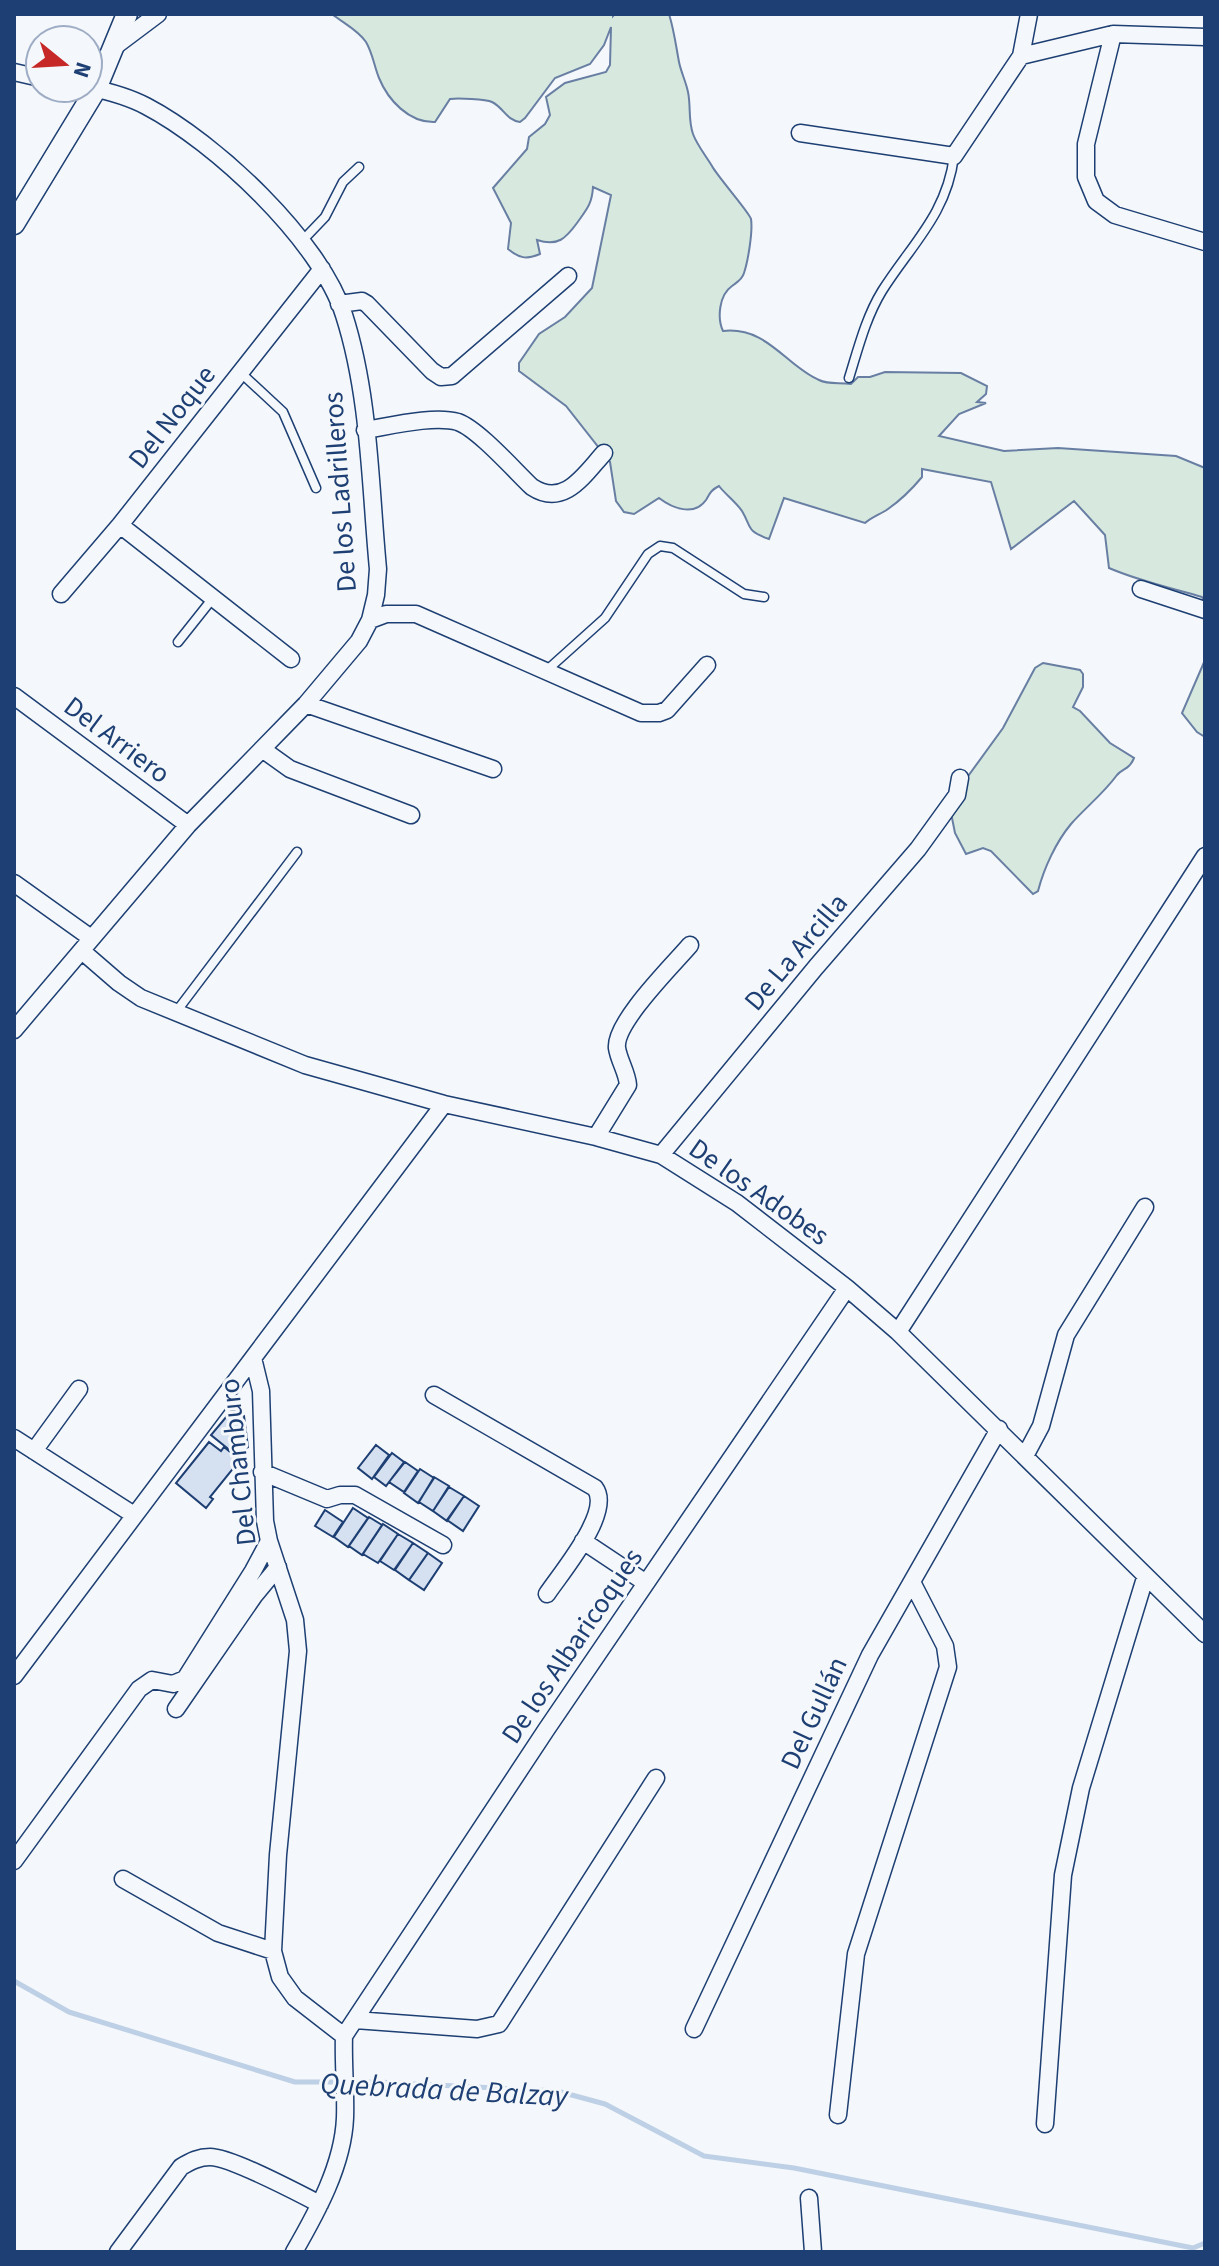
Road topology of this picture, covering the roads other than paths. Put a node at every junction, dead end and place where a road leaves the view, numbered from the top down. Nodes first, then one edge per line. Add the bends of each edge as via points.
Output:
1 (127, 14) edge
2 (158, 14) edge
3 (1029, 14) edge
4 (1113, 34) junction
5 (1205, 37) edge
6 (114, 47) junction
7 (1021, 56) junction
8 (104, 66) edge
9 (104, 92) edge
10 (83, 104) edge
11 (800, 133) dead end
12 (954, 156) junction
13 (359, 167) dead end
14 (14, 224) edge
15 (302, 241) junction
16 (1205, 242) edge
17 (322, 269) junction
18 (568, 276) dead end
19 (339, 304) junction
20 (240, 372) junction
21 (849, 378) dead end
22 (365, 430) junction
23 (604, 453) dead end
24 (316, 488) dead end
25 (120, 525) junction
26 (1141, 589) dead end
27 (61, 594) dead end
28 (213, 597) junction
29 (764, 597) dead end
30 (1205, 610) edge
31 (370, 620) junction
32 (178, 642) dead end
33 (291, 659) dead end
34 (707, 665) dead end
35 (546, 671) junction
36 (14, 696) edge
37 (306, 704) junction
38 (262, 749) junction
39 (493, 769) dead end
40 (960, 778) dead end
41 (411, 815) dead end
42 (188, 825) junction
43 (297, 852) dead end
44 (1205, 856) edge
45 (14, 883) edge
46 (86, 944) junction
47 (690, 945) dead end
48 (176, 1013) junction
49 (14, 1030) edge
50 (444, 1104) junction
51 (596, 1137) junction
52 (661, 1155) junction
53 (1145, 1207) dead end
54 (847, 1288) junction
55 (898, 1332) junction
56 (253, 1358) junction
57 (79, 1389) dead end
58 (434, 1395) dead end
59 (999, 1429) junction
60 (14, 1438) edge
61 (34, 1451) junction
62 (1025, 1456) junction
63 (262, 1472) junction
64 (134, 1515) junction
65 (269, 1541) junction
66 (583, 1541) junction
67 (443, 1545) dead end
68 (278, 1567) junction
69 (1145, 1578) junction
70 (912, 1582) junction
71 (646, 1583) junction
72 (547, 1594) dead end
73 (1205, 1634) edge
74 (14, 1676) edge
75 (176, 1709) dead end
76 (656, 1778) dead end
77 (14, 1861) edge
78 (123, 1879) dead end
79 (273, 1951) junction
80 (355, 2020) junction
81 (694, 2029) dead end
82 (344, 2036) junction
83 (838, 2115) dead end
84 (1045, 2124) dead end
85 (809, 2198) dead end
86 (320, 2204) junction
87 (118, 2252) edge
88 (294, 2252) edge
89 (813, 2252) edge

1 - 6 street
2 - 6 street
3 - 7 street
4 - 5 street
4 - 7 street
4 - 16 street via 1086,144 1086,177 1096,201 1115,215
6 - 8 street
7 - 12 street
9 - 15 street, De los Ladrilleros via 143,104 192,133 239,173
10 - 14 street
11 - 12 street
12 - 21 lane via 936,217 882,292
13 - 15 lane
15 - 17 street, De los Ladrilleros
17 - 19 street, De los Ladrilleros
17 - 20 street, Del Noque
18 - 19 street via 452,376 432,371 367,304
19 - 22 street, De los Ladrilleros via 358,371
20 - 24 lane via 283,412
20 - 25 street, Del Noque
22 - 23 street via 456,421 542,494 568,492
22 - 31 street, De los Ladrilleros via 378,569
25 - 27 street, Del Noque
25 - 28 street
26 - 30 street
28 - 32 lane
28 - 33 street
29 - 35 lane via 744,594 673,548 660,546 648,554 605,618
31 - 35 street via 416,614
31 - 37 street, De los Ladrilleros
34 - 35 street via 667,710 651,714
36 - 42 street, Del Arriero
37 - 38 street, De los Ladrilleros
37 - 39 street
38 - 41 street via 290,769
38 - 42 street, De los Ladrilleros
40 - 52 street, De La Arcilla via 957,795 918,849
42 - 46 street, De los Ladrilleros
43 - 48 lane
44 - 55 street
45 - 46 street, De los Adobes
46 - 48 street, De los Adobes via 119,983
46 - 49 street, De los Ladrilleros
47 - 51 street via 622,1027 617,1049 628,1085
48 - 50 street, De los Adobes via 305,1065
50 - 51 street, De los Adobes
50 - 56 street, Del Chamburo
51 - 52 street, De los Adobes
52 - 54 street, De los Adobes via 737,1203
53 - 62 street via 1066,1335 1041,1426
54 - 55 street, De los Adobes
54 - 71 street, De los Albaricoques
55 - 59 street, De los Adobes
56 - 63 street, Del Chamburo via 261,1391
56 - 64 street
57 - 61 street
58 - 66 street via 595,1488 601,1504
59 - 62 street, De los Adobes
59 - 70 street, Del Gullán
60 - 61 street
61 - 64 street
62 - 69 street, De los Adobes
63 - 65 street, Del Chamburo
63 - 67 street via 327,1499 355,1495
64 - 74 street
65 - 68 street, Del Chamburo
65 - 77 street via 185,1679 173,1684 152,1680 139,1689
66 - 71 street
66 - 72 street
68 - 75 street
68 - 79 street, Del Chamburo via 295,1620 298,1651
69 - 73 street, De los Adobes
69 - 84 street via 1081,1788 1063,1875
70 - 81 street, Del Gullán via 870,1655
70 - 83 street via 945,1646 948,1667 856,1954
71 - 80 street, De los Albaricoques
76 - 80 street via 499,2024 477,2029
78 - 79 street via 218,1933
79 - 82 street, Del Chamburo via 280,1977 295,1998
80 - 82 street, De los Albaricoques
82 - 86 street via 345,2119
85 - 89 street
86 - 87 street via 213,2156 196,2158 181,2167
86 - 88 street

